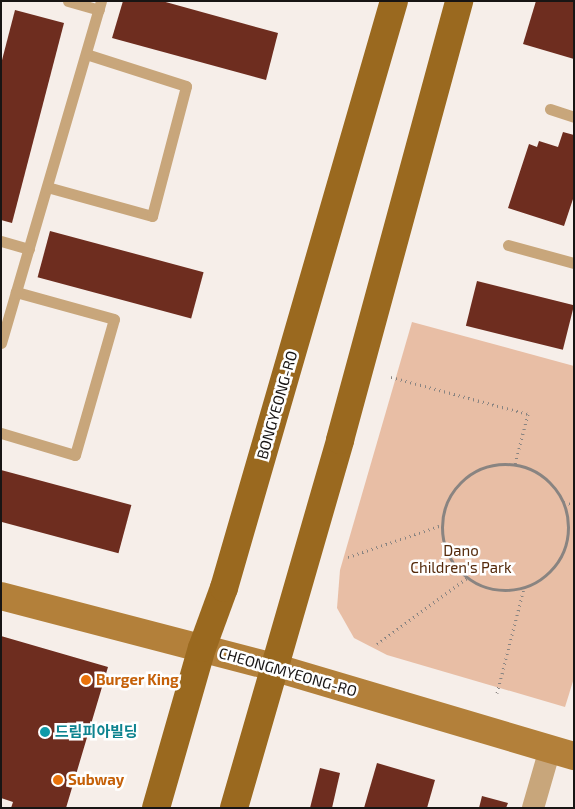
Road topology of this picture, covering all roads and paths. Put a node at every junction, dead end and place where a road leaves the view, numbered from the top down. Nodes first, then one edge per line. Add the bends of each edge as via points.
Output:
1 (68, 1) edge
2 (394, 1) edge
3 (459, 1) edge
4 (100, 6) edge
5 (86, 54) junction
6 (550, 109) dead end
7 (574, 117) edge
8 (47, 187) junction
9 (1, 241) edge
10 (508, 245) dead end
11 (29, 250) junction
12 (574, 263) edge
13 (16, 292) junction
14 (1, 343) edge
15 (391, 376) dead end
16 (1, 433) edge
17 (515, 464) junction
18 (564, 502) junction
19 (574, 505) edge
20 (442, 525) junction
21 (348, 557) dead end
22 (467, 578) junction
23 (524, 588) junction
24 (1, 596) edge
25 (377, 644) dead end
26 (202, 648) junction
27 (273, 667) junction
28 (497, 693) dead end
29 (562, 753) edge
30 (156, 808) edge
31 (234, 808) edge
32 (533, 808) edge

1 - 4 lane
2 - 26 main road, BONGYEONG-RO via 224,588
3 - 27 main road via 340,440
4 - 5 lane
5 - 8 lane
5 - 8 lane via 186,86 152,216
6 - 7 lane
8 - 11 lane
9 - 11 lane
10 - 12 lane
11 - 13 lane
13 - 14 lane
13 - 16 lane via 114,320 75,455
15 - 17 path via 528,414
17 - 18 path via 535,471 552,484
17 - 20 path via 493,464 473,472 456,486 445,505
18 - 19 path
18 - 23 path via 569,523 566,545 557,564 543,578
20 - 21 path
20 - 22 path via 448,554
22 - 23 path via 484,587 504,591
22 - 25 path
23 - 28 path
24 - 26 street, CHEONGMYEONG-RO
26 - 27 street, CHEONGMYEONG-RO
26 - 30 main road, BONGYEONG-RO
27 - 29 street, CHEONGMYEONG-RO
27 - 31 main road
29 - 32 street

